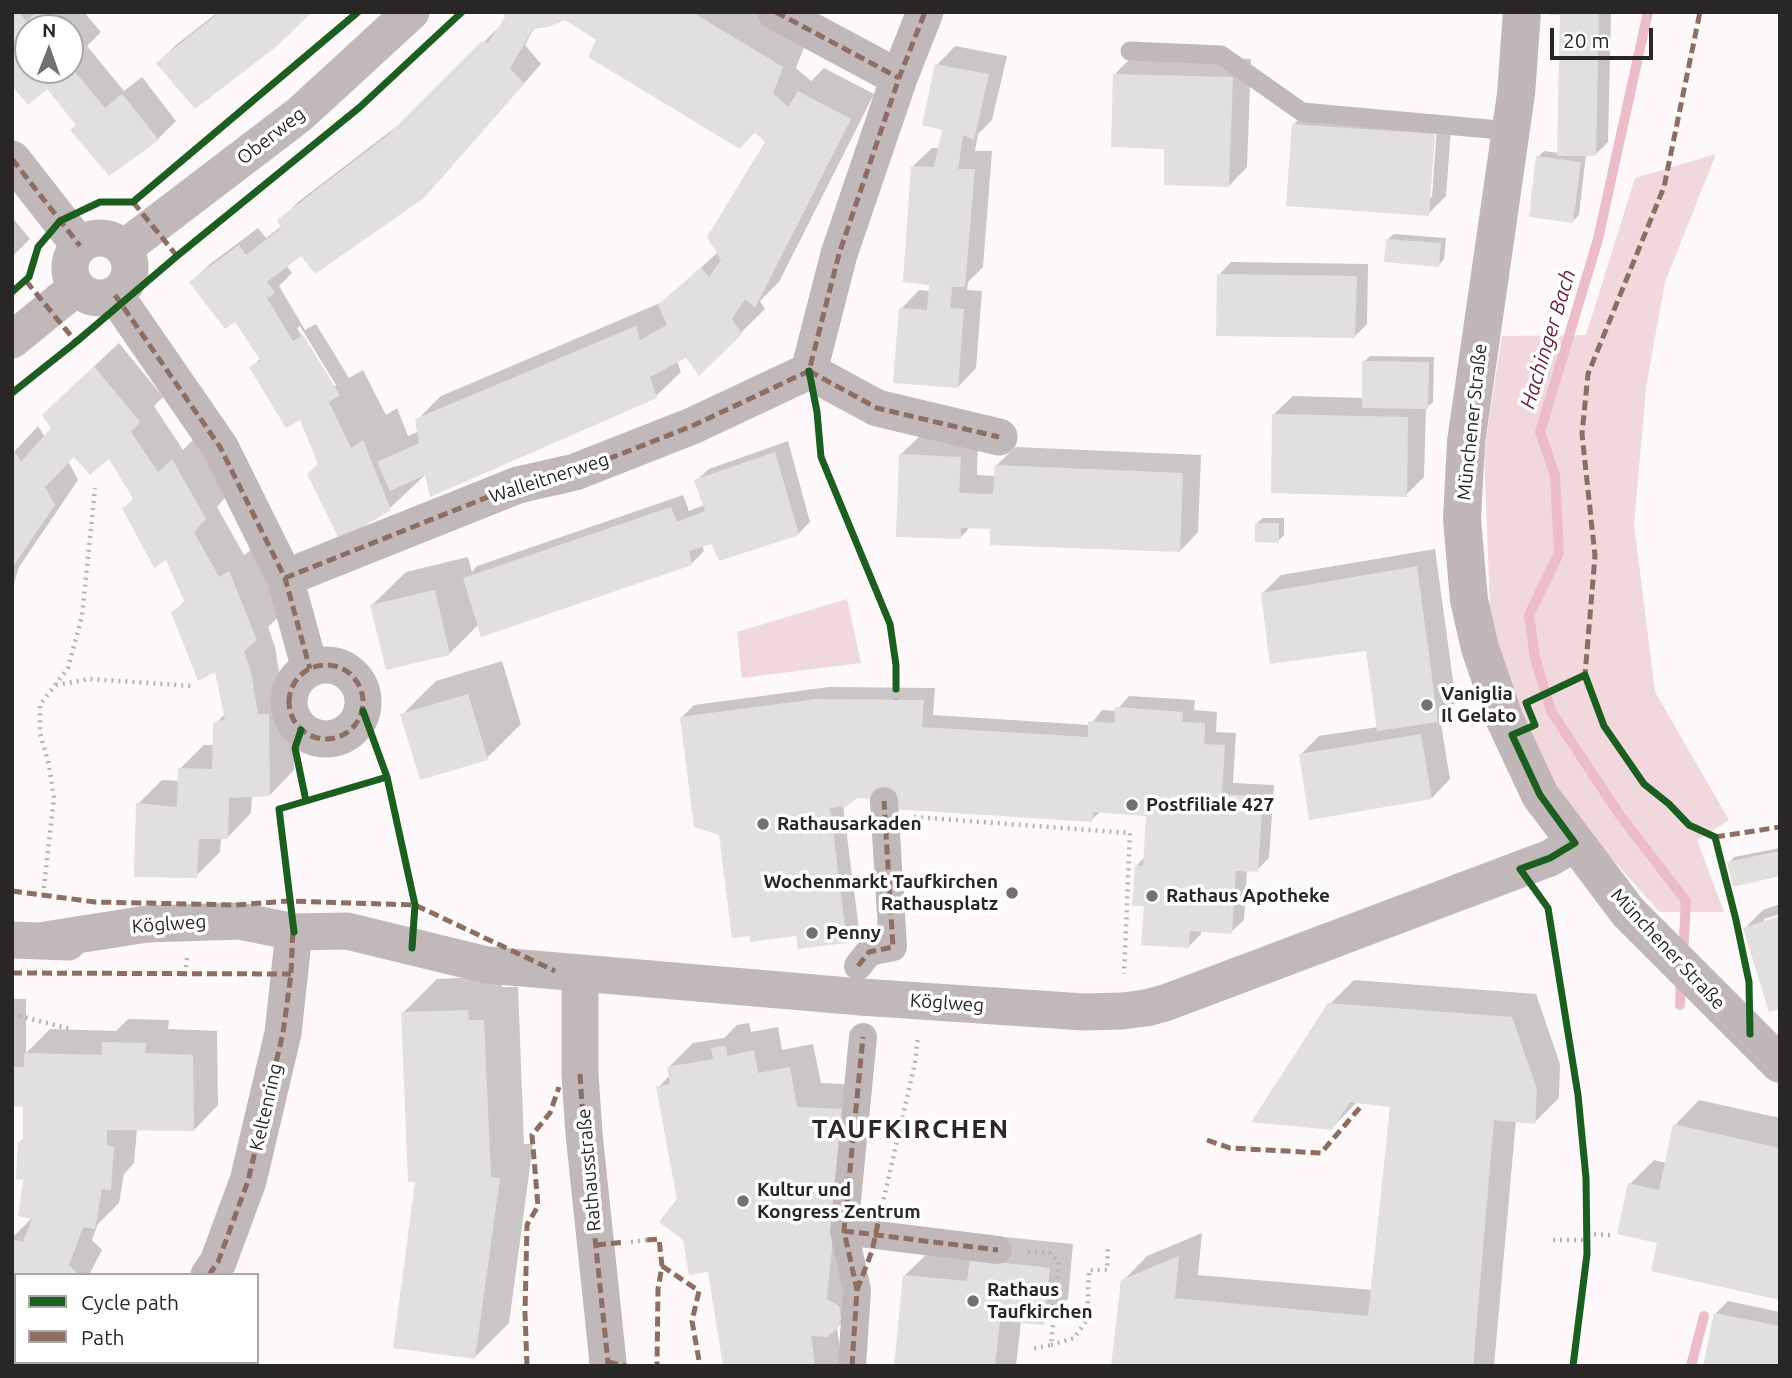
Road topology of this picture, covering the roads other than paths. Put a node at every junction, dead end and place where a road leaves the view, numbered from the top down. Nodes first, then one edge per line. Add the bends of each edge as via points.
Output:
1 (411, 12) edge
2 (776, 12) edge
3 (925, 12) edge
4 (1522, 12) edge
5 (1130, 51) dead end
6 (900, 78) junction
7 (1511, 131) junction
8 (12, 159) edge
9 (80, 246) junction
10 (123, 249) junction
11 (77, 287) junction
12 (115, 295) junction
13 (12, 340) edge
14 (809, 371) junction
15 (999, 437) dead end
16 (285, 578) junction
17 (310, 668) dead end
18 (885, 808) road end
19 (1575, 843) junction
20 (294, 932) junction
21 (28, 940) edge
22 (858, 966) dead end
23 (580, 973) junction
24 (863, 1037) dead end
25 (1780, 1064) edge
26 (878, 1225) junction
27 (844, 1231) junction
28 (1007, 1250) road end
29 (210, 1273) edge
30 (857, 1290) junction
31 (607, 1366) edge
32 (852, 1366) edge

1 - 10 street, Oberweg via 300,114
2 - 6 street
3 - 6 street
4 - 7 main road, Münchener Straße
5 - 7 lane via 1221,55 1303,112
6 - 14 street via 839,254
7 - 19 main road, Münchener Straße via 1466,442 1462,519 1468,586 1480,649 1504,718 1540,795
8 - 9 street
9 - 10 street via 107,239
9 - 11 street via 70,271
10 - 12 street via 130,274
11 - 12 street via 99,298
11 - 13 street
12 - 16 street via 220,447
14 - 15 street via 877,408
14 - 16 street, Walleitnerweg via 679,431 575,472 518,485
16 - 17 street
18 - 22 street via 893,947 869,952
19 - 23 street, Köglweg via 1550,858 1146,1008 1084,1012
19 - 25 main road, Münchener Straße via 1628,912
20 - 21 street, Köglweg via 249,946 139,947
20 - 23 street, Köglweg via 347,931 487,965
20 - 29 street, Keltenring via 283,1033 251,1168
23 - 31 street, Rathausstraße via 584,1134
24 - 27 street
26 - 27 street
26 - 28 street
26 - 30 street
27 - 30 street
30 - 32 street

